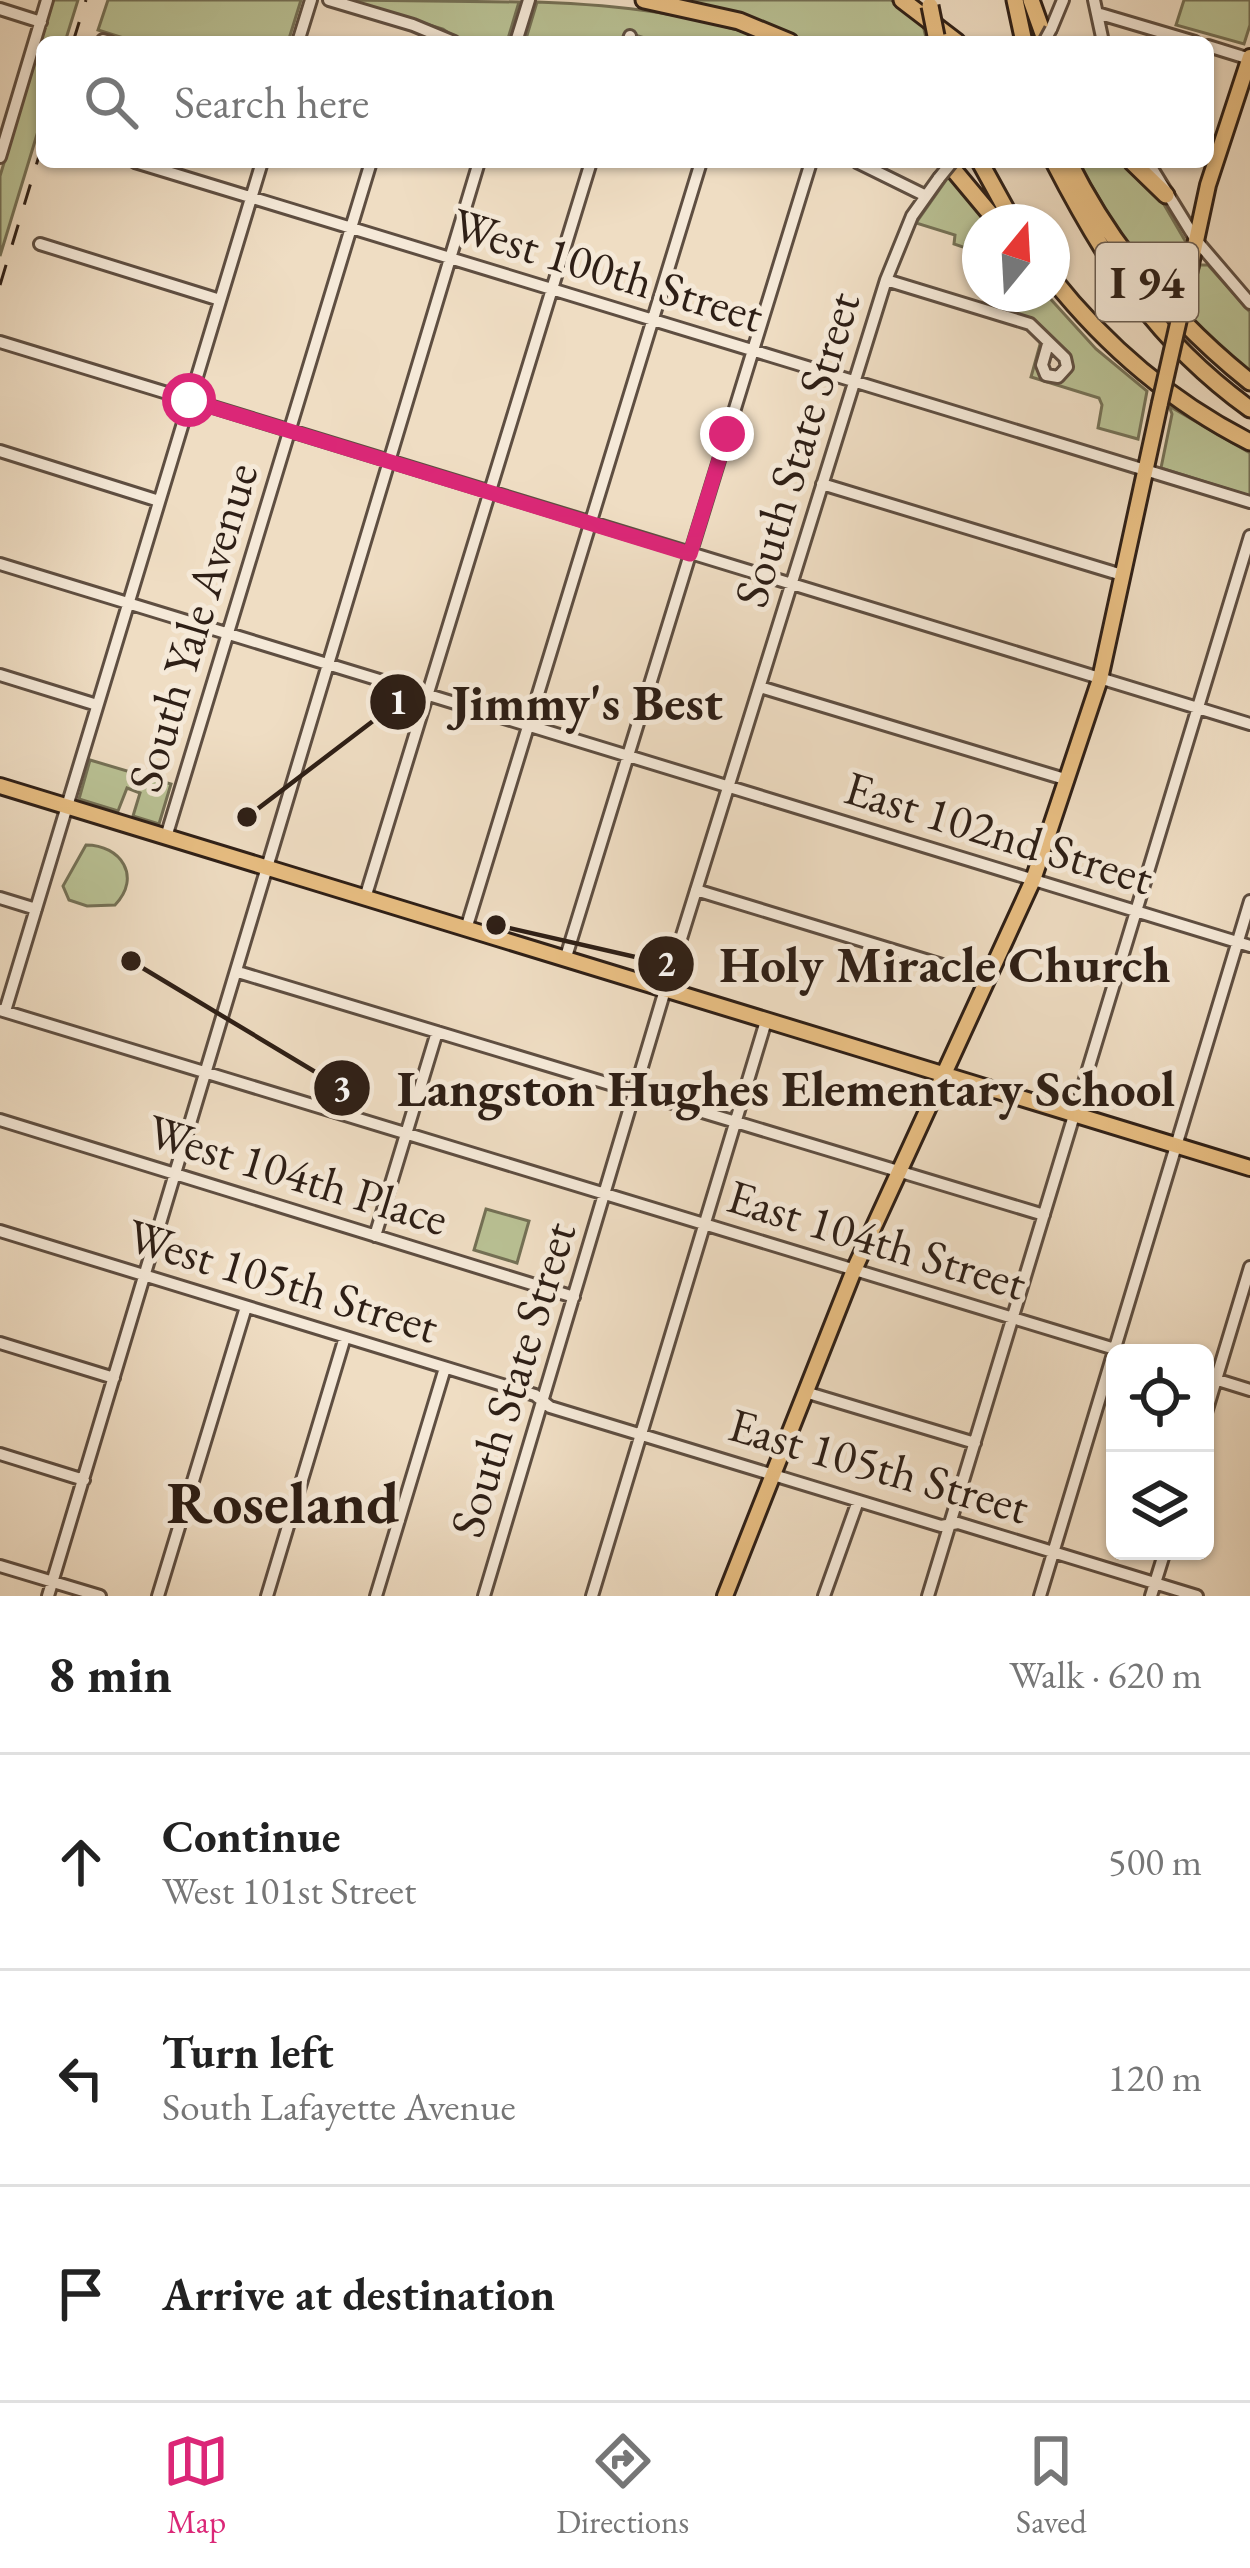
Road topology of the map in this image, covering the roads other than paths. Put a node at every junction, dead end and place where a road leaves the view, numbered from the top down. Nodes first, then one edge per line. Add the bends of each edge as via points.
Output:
1 (47, 0) edge
2 (311, 0) edge
3 (329, 0) edge
4 (644, 0) edge
5 (902, 0) edge
6 (1015, 0) edge
7 (1031, 0) edge
8 (1063, 0) edge
9 (528, 3) edge
10 (929, 3) edge
11 (1096, 6) edge
12 (0, 9) edge
13 (41, 22) junction
14 (413, 25) junction
15 (300, 36) edge
16 (409, 36) edge
17 (440, 36) edge
18 (518, 36) edge
19 (775, 36) edge
20 (936, 36) edge
21 (949, 36) edge
22 (1023, 36) edge
23 (1046, 36) edge
24 (1048, 36) edge
25 (1102, 36) edge
26 (1178, 36) edge
27 (1214, 48) edge
28 (1250, 58) edge
29 (5, 122) edge
30 (1214, 153) edge
31 (0, 157) edge
32 (154, 168) edge
33 (260, 168) edge
34 (369, 168) edge
35 (477, 168) edge
36 (589, 168) edge
37 (699, 168) edge
38 (810, 168) edge
39 (869, 168) edge
40 (945, 168) edge
41 (947, 168) edge
42 (983, 168) edge
43 (1057, 168) edge
44 (1073, 168) edge
45 (1138, 168) edge
46 (1151, 168) edge
47 (1210, 168) edge
48 (924, 195) junction
49 (1166, 195) junction
50 (251, 198) junction
51 (980, 204) edge
52 (1003, 204) edge
53 (351, 228) junction
54 (1196, 240) junction
55 (40, 244) dead end
56 (451, 259) junction
57 (886, 280) junction
58 (1250, 282) edge
59 (1232, 284) junction
60 (552, 290) junction
61 (1070, 298) edge
62 (1249, 298) edge
63 (220, 300) junction
64 (1070, 311) edge
65 (652, 321) junction
66 (1105, 337) junction
67 (0, 342) edge
68 (1048, 344) dead end
69 (753, 351) junction
70 (854, 382) junction
71 (1250, 382) edge
72 (189, 400) junction
73 (1250, 409) edge
74 (289, 431) junction
75 (1250, 442) edge
76 (0, 451) edge
77 (389, 461) junction
78 (1146, 470) junction
79 (822, 484) junction
80 (489, 492) junction
81 (159, 501) junction
82 (1250, 502) edge
83 (590, 524) junction
84 (1250, 536) edge
85 (690, 554) junction
86 (0, 564) edge
87 (1122, 575) junction
88 (791, 585) junction
89 (128, 603) junction
90 (227, 634) junction
91 (327, 664) junction
92 (0, 675) edge
93 (1100, 679) junction
94 (760, 687) junction
95 (428, 695) junction
96 (97, 705) junction
97 (1198, 708) junction
98 (1250, 724) edge
99 (528, 726) junction
100 (628, 757) junction
101 (1068, 780) junction
102 (0, 786) edge
103 (728, 788) junction
104 (66, 806) junction
105 (166, 837) junction
106 (267, 868) junction
107 (1033, 880) junction
108 (696, 890) junction
109 (0, 898) edge
110 (364, 898) junction
111 (1250, 902) edge
112 (36, 909) junction
113 (1136, 911) junction
114 (466, 929) junction
115 (1244, 944) edge
116 (565, 960) junction
117 (238, 972) junction
118 (988, 979) junction
119 (665, 990) junction
120 (3, 1011) edge
121 (766, 1021) junction
122 (437, 1032) junction
123 (207, 1072) junction
124 (944, 1075) junction
125 (635, 1093) junction
126 (1073, 1115) junction
127 (0, 1120) edge
128 (735, 1122) junction
129 (406, 1134) junction
130 (1175, 1145) junction
131 (1250, 1168) edge
132 (899, 1171) junction
133 (176, 1174) junction
134 (604, 1195) junction
135 (1044, 1215) junction
136 (704, 1225) junction
137 (0, 1231) edge
138 (375, 1236) junction
139 (1250, 1267) edge
140 (854, 1270) junction
141 (146, 1276) junction
142 (574, 1297) junction
143 (246, 1306) junction
144 (1013, 1318) junction
145 (345, 1337) junction
146 (0, 1343) edge
147 (1123, 1344) edge
148 (1106, 1346) edge
149 (1214, 1367) edge
150 (445, 1368) junction
151 (114, 1378) junction
152 (1214, 1379) edge
153 (1250, 1390) edge
154 (806, 1392) junction
155 (1106, 1395) edge
156 (543, 1401) junction
157 (641, 1435) junction
158 (975, 1443) junction
159 (0, 1454) edge
160 (772, 1474) junction
161 (83, 1480) junction
162 (858, 1501) junction
163 (949, 1525) junction
164 (1053, 1552) junction
165 (1162, 1560) edge
166 (0, 1565) edge
167 (52, 1582) junction
168 (1153, 1590) edge
169 (48, 1596) edge
170 (100, 1596) edge
171 (158, 1596) edge
172 (267, 1596) edge
173 (376, 1596) edge
174 (484, 1596) edge
175 (592, 1596) edge
176 (725, 1596) edge
177 (824, 1596) edge
178 (928, 1596) edge
179 (1040, 1596) edge
180 (1197, 1596) edge

1 - 13 street
2 - 15 street
3 - 14 street
4 - 19 highway
5 - 21 highway
6 - 22 highway
7 - 23 highway
8 - 24 street
9 - 18 street
10 - 20 highway, bridge
11 - 25 street
11 - 26 street
12 - 13 street
13 - 29 street
14 - 16 street
14 - 17 street
27 - 28 street
28 - 30 main road
29 - 31 street
32 - 50 street, West 100th Street
33 - 50 street
34 - 53 street, South Yale Avenue
35 - 56 street
36 - 60 street
37 - 65 street
38 - 69 street
39 - 48 street
40 - 48 street, South State Street
41 - 51 highway
42 - 52 highway
43 - 73 highway via 1136,302 1192,363
44 - 71 highway, I 94 via 1126,258
45 - 49 highway
46 - 49 street
47 - 54 main road
48 - 57 street, South State Street
49 - 54 street
50 - 53 street, West 100th Street
50 - 63 street
53 - 56 street, West 100th Street
53 - 74 street, South Yale Avenue
54 - 59 street
54 - 78 main road, bridge
55 - 63 street
56 - 60 street, West 100th Street
56 - 77 street
57 - 68 street via 1030,324
57 - 70 street, South State Street
58 - 59 street
59 - 62 street
60 - 65 street, West 100th Street
60 - 80 street
61 - 66 highway, I 94
63 - 72 street
64 - 66 highway
65 - 69 street, West 100th Street
65 - 83 street
66 - 75 highway, I 94 via 1177,398
67 - 72 street
69 - 70 street, West 100th Street
69 - 85 street
70 - 78 street, West 100th Street
70 - 79 street, South State Street
72 - 74 street
72 - 81 street
74 - 77 street
74 - 90 street, South Yale Avenue
76 - 81 street
77 - 80 street
77 - 91 street
78 - 82 street, West 100th Street
78 - 87 main road
79 - 87 street
79 - 88 street, South State Street
80 - 83 street
80 - 95 street
81 - 89 street
83 - 85 street
83 - 99 street
84 - 97 street
85 - 88 street
85 - 100 street
86 - 89 street, East 102nd Street
87 - 93 main road
88 - 93 street
88 - 94 street, South State Street
89 - 90 street, East 102nd Street
89 - 96 street
90 - 91 street, East 102nd Street
90 - 105 street, South Yale Avenue
91 - 95 street, East 102nd Street
91 - 106 street
92 - 96 street
93 - 97 street
93 - 101 main road
94 - 101 street
94 - 103 street, South State Street
95 - 99 street, East 102nd Street
95 - 110 street
96 - 104 street
97 - 98 street
97 - 113 street
99 - 100 street, East 102nd Street
99 - 114 street
100 - 103 street, East 102nd Street
100 - 116 street
101 - 107 main road
102 - 104 main road
103 - 107 street, East 102nd Street
103 - 108 street, South State Street
104 - 105 main road
104 - 112 street
105 - 106 main road
106 - 110 main road
106 - 117 street
107 - 113 street, East 102nd Street
107 - 118 main road
108 - 118 street
108 - 119 street, South State Street
109 - 112 street
110 - 114 main road
111 - 115 street
112 - 120 street
113 - 115 street, East 102nd Street
113 - 126 street
114 - 116 main road
115 - 130 street
116 - 119 main road
117 - 122 street
117 - 123 street
118 - 124 main road
119 - 121 main road
119 - 125 street, South State Street
120 - 123 street, East 104th Street
121 - 124 main road
121 - 128 street
122 - 125 street
122 - 129 street
123 - 129 street, East 104th Street
123 - 133 street
124 - 126 main road
124 - 132 main road
125 - 128 street
125 - 134 street, South State Street
126 - 130 main road
126 - 135 street
127 - 133 street, West 104th Place
128 - 132 street
128 - 136 street
129 - 134 street, East 104th Street
129 - 138 street
130 - 131 main road
130 - 147 street
132 - 135 street
132 - 140 main road
133 - 138 street, West 104th Place
133 - 141 street
134 - 136 street, East 104th Street
134 - 142 street, South State Street
135 - 144 street
136 - 140 street, East 104th Street
136 - 157 street
137 - 141 street, West 105th Street
138 - 142 street, West 104th Place
139 - 149 street
140 - 144 street, East 104th Street
140 - 154 main road
141 - 143 street, West 105th Street
141 - 151 street
142 - 156 street, South State Street
143 - 145 street, West 105th Street
143 - 171 street
144 - 148 street, East 104th Street
144 - 158 street
145 - 150 street, West 105th Street
145 - 172 street
146 - 151 street
150 - 156 street, West 105th Street
150 - 173 street
151 - 161 street
152 - 153 street
154 - 158 street
154 - 160 main road
155 - 164 street
156 - 157 street, East 105th Street
156 - 174 street, South State Street
157 - 160 street, East 105th Street
157 - 175 street
158 - 163 street
159 - 161 street
160 - 162 street, East 105th Street
160 - 176 main road
161 - 167 street
162 - 163 street, East 105th Street
162 - 177 street
163 - 164 street, East 105th Street
163 - 178 street
164 - 168 street, East 105th Street
164 - 179 street
165 - 168 street
166 - 167 street
167 - 169 street
167 - 170 street
168 - 180 street, East 105th Street

